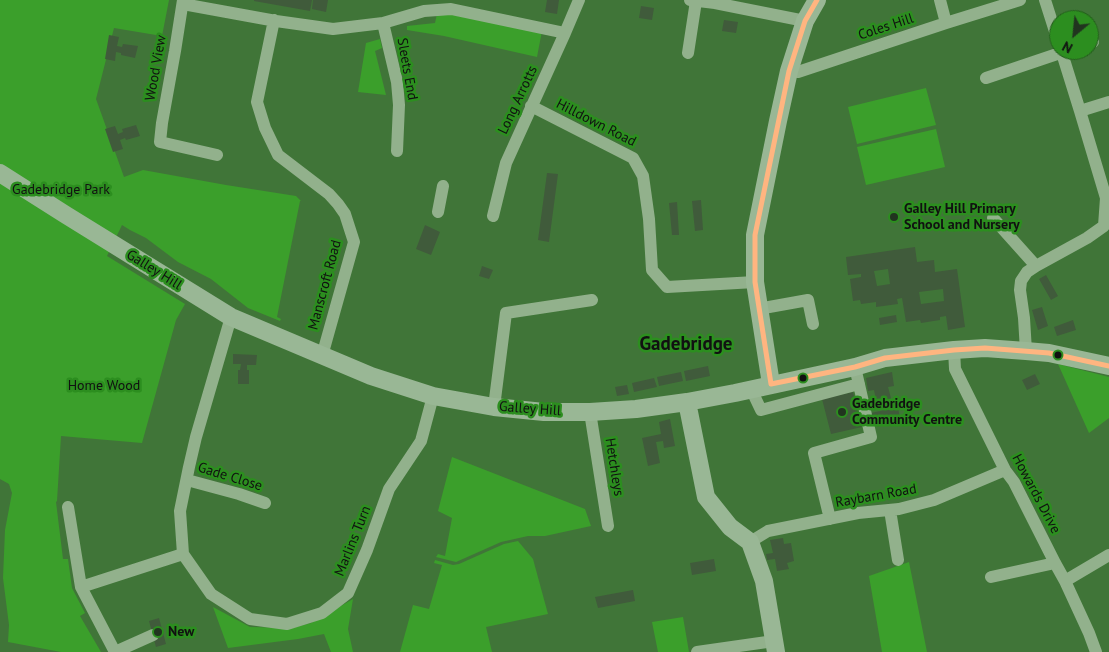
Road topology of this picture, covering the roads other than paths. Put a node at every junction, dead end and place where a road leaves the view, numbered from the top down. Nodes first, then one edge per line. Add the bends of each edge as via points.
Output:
1 (579, 0) edge
2 (693, 0) edge
3 (817, 0) edge
4 (940, 0) edge
5 (1020, 0) edge
6 (183, 2) edge
7 (715, 2) edge
8 (1001, 3) edge
9 (452, 4) edge
10 (274, 20) junction
11 (805, 21) junction
12 (383, 23) junction
13 (946, 23) junction
14 (565, 34) junction
15 (688, 54) dead end
16 (1049, 54) edge
17 (1066, 60) edge
18 (789, 71) junction
19 (986, 78) dead end
20 (1109, 102) edge
21 (531, 106) junction
22 (1080, 111) junction
23 (397, 151) dead end
24 (217, 155) dead end
25 (0, 173) edge
26 (443, 186) dead end
27 (438, 212) dead end
28 (493, 216) dead end
29 (993, 218) dead end
30 (1036, 266) junction
31 (755, 282) junction
32 (592, 300) dead end
33 (758, 309) junction
34 (232, 317) junction
35 (813, 324) dead end
36 (954, 350) junction
37 (1026, 351) junction
38 (322, 356) junction
39 (1109, 366) edge
40 (857, 375) junction
41 (771, 384) junction
42 (751, 389) junction
43 (433, 396) junction
44 (687, 402) junction
45 (494, 407) junction
46 (590, 412) junction
47 (1005, 470) junction
48 (187, 480) junction
49 (265, 503) dead end
50 (68, 507) dead end
51 (890, 510) junction
52 (830, 519) junction
53 (608, 526) dead end
54 (750, 542) junction
55 (183, 554) junction
56 (1109, 555) edge
57 (898, 560) dead end
58 (1055, 563) junction
59 (991, 577) dead end
60 (1065, 581) junction
61 (81, 587) junction
62 (153, 635) dead end
63 (775, 647) edge
64 (697, 652) edge
65 (1096, 652) edge

1 - 14 street, Long Arrotts
2 - 7 street
2 - 15 street
3 - 11 street
4 - 13 street
5 - 8 street, Coles Hill
6 - 10 street
6 - 24 street, Wood View via 160,142
7 - 11 street
8 - 13 street, Coles Hill
9 - 12 street
9 - 14 street
10 - 12 street via 332,29
10 - 38 street, Manscroft Road via 257,102 265,128 278,154 329,194 346,214 354,242
11 - 18 street
12 - 23 street, Sleets End via 397,82
13 - 18 street, Coles Hill via 798,72
14 - 21 street, Long Arrotts
16 - 19 street
17 - 22 street
18 - 31 street via 754,235
20 - 22 street
21 - 28 street, Long Arrotts via 506,163
21 - 31 street, Hilldown Road via 633,158 643,176 652,270 667,287
22 - 30 street via 1106,198 1104,226
25 - 34 street, Galley Hill
26 - 27 street
29 - 30 street
30 - 37 street via 1021,281
31 - 33 street
32 - 45 street via 506,313
33 - 35 street via 808,300
33 - 41 street
34 - 38 street, Galley Hill
34 - 48 street via 196,437
36 - 37 street, Galley Hill
36 - 40 street, Galley Hill via 885,358
36 - 47 street, Howards Drive via 955,369
37 - 39 street, Galley Hill
38 - 43 street, Galley Hill
40 - 41 street, Galley Hill
40 - 42 street via 761,410
40 - 52 street via 871,437 814,453
41 - 42 street, Galley Hill
42 - 44 street, Galley Hill
43 - 45 street, Galley Hill
43 - 55 street, Marlins Turn via 420,441 389,489 348,593 322,613 287,624 250,619 211,594
44 - 46 street, Galley Hill via 636,410
44 - 54 street via 706,497 730,527
45 - 46 street, Galley Hill
46 - 53 street, Hetchleys
47 - 51 street, Raybarn Road via 934,500
47 - 58 street, Howards Drive
48 - 49 street, Gade Close
48 - 55 street via 180,511
50 - 61 street
51 - 52 street, Raybarn Road
51 - 57 street
52 - 54 street, Raybarn Road via 768,531
54 - 63 street via 764,581
55 - 61 street
56 - 60 street
58 - 59 street
58 - 60 street, Howards Drive
60 - 65 street, Howards Drive
61 - 62 street via 115,652
63 - 64 street

